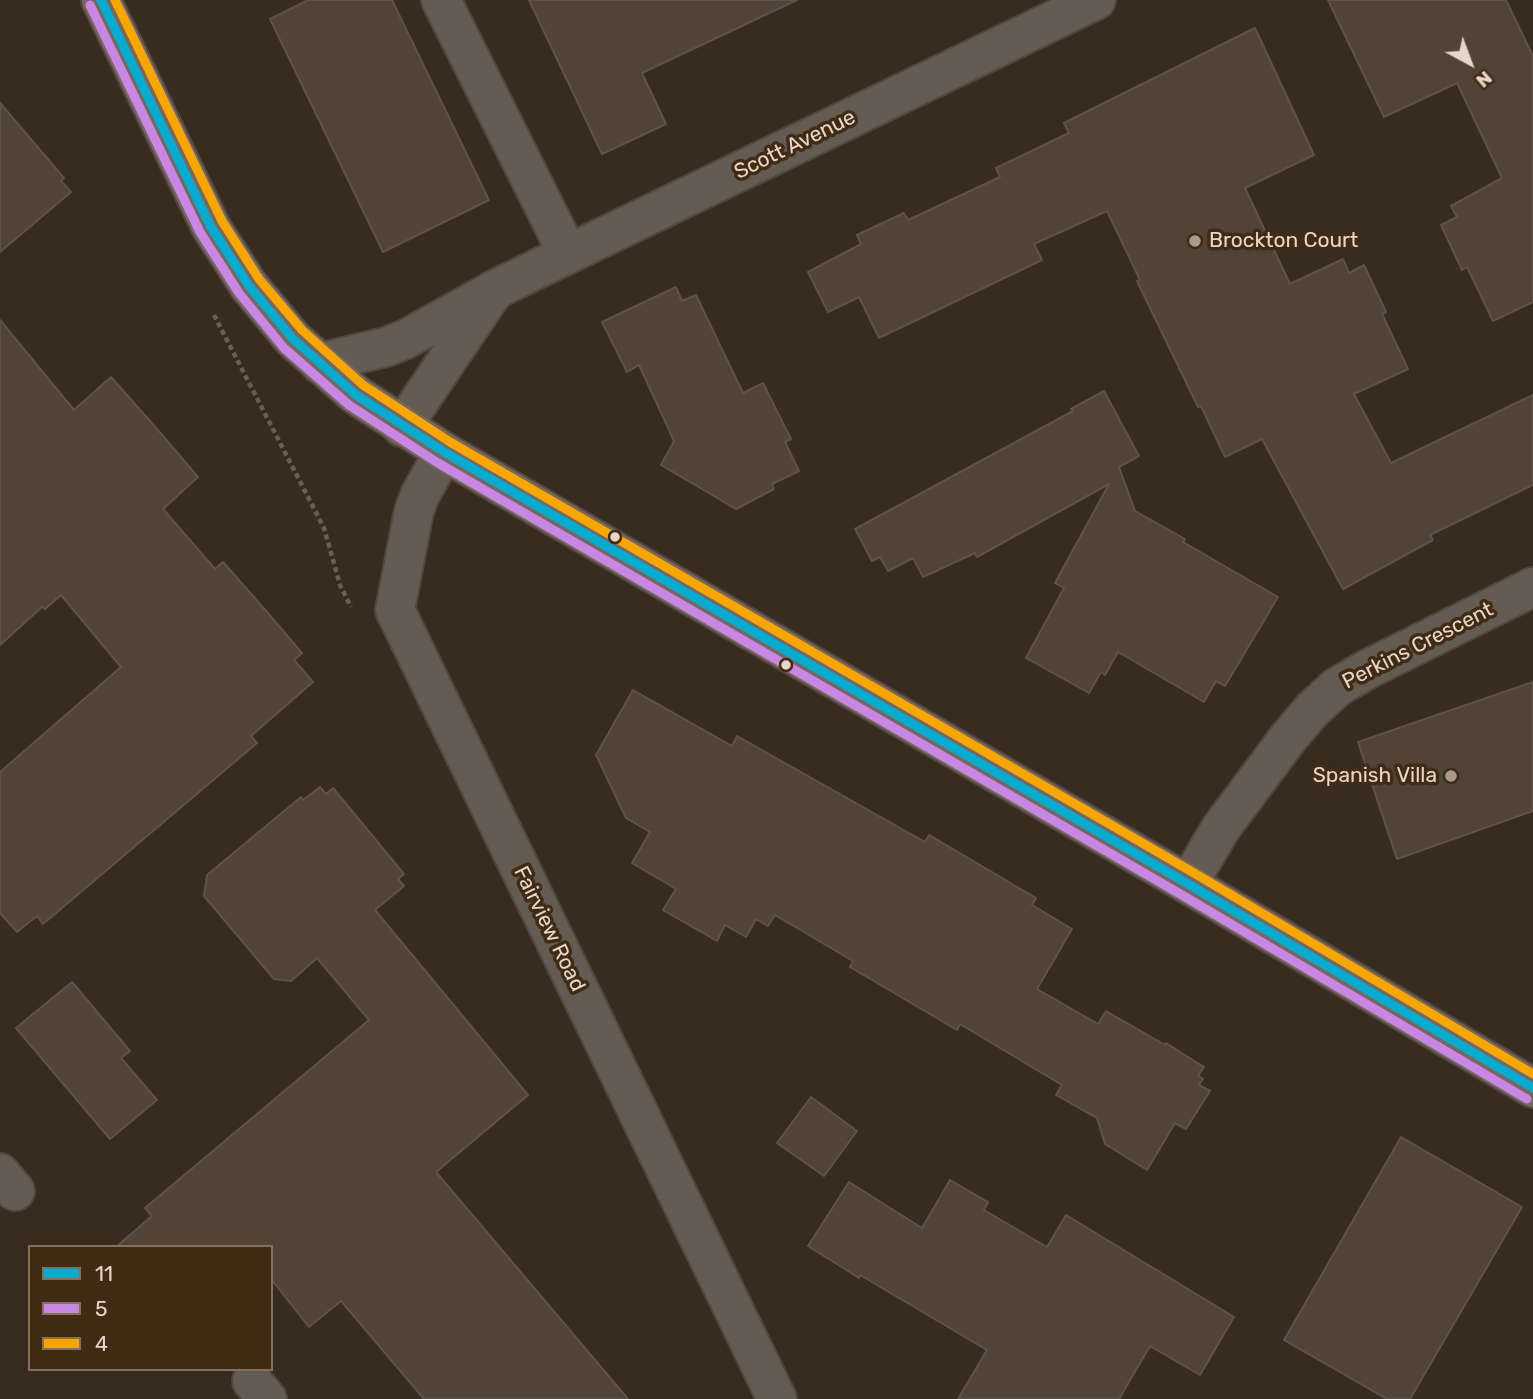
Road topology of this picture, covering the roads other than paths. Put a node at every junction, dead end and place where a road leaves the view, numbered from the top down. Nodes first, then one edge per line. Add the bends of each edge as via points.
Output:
1 (101, 0) edge
2 (441, 0) edge
3 (1096, 0) edge
4 (568, 254) junction
5 (494, 290) junction
6 (319, 363) junction
7 (402, 427) junction
8 (444, 452) junction
9 (1533, 587) edge
10 (1188, 884) junction
11 (1533, 1088) edge
12 (777, 1399) edge

1 - 6 main road via 211,227 249,286 293,340
2 - 4 street
3 - 4 street, Scott Avenue
4 - 5 street, Scott Avenue
5 - 6 street, Scott Avenue via 406,339
5 - 7 street
6 - 7 main road
7 - 8 main road
8 - 10 main road
8 - 12 street, Fairview Road via 414,511 395,611
9 - 10 street, Perkins Crescent via 1337,687 1289,737 1221,828
10 - 11 main road

